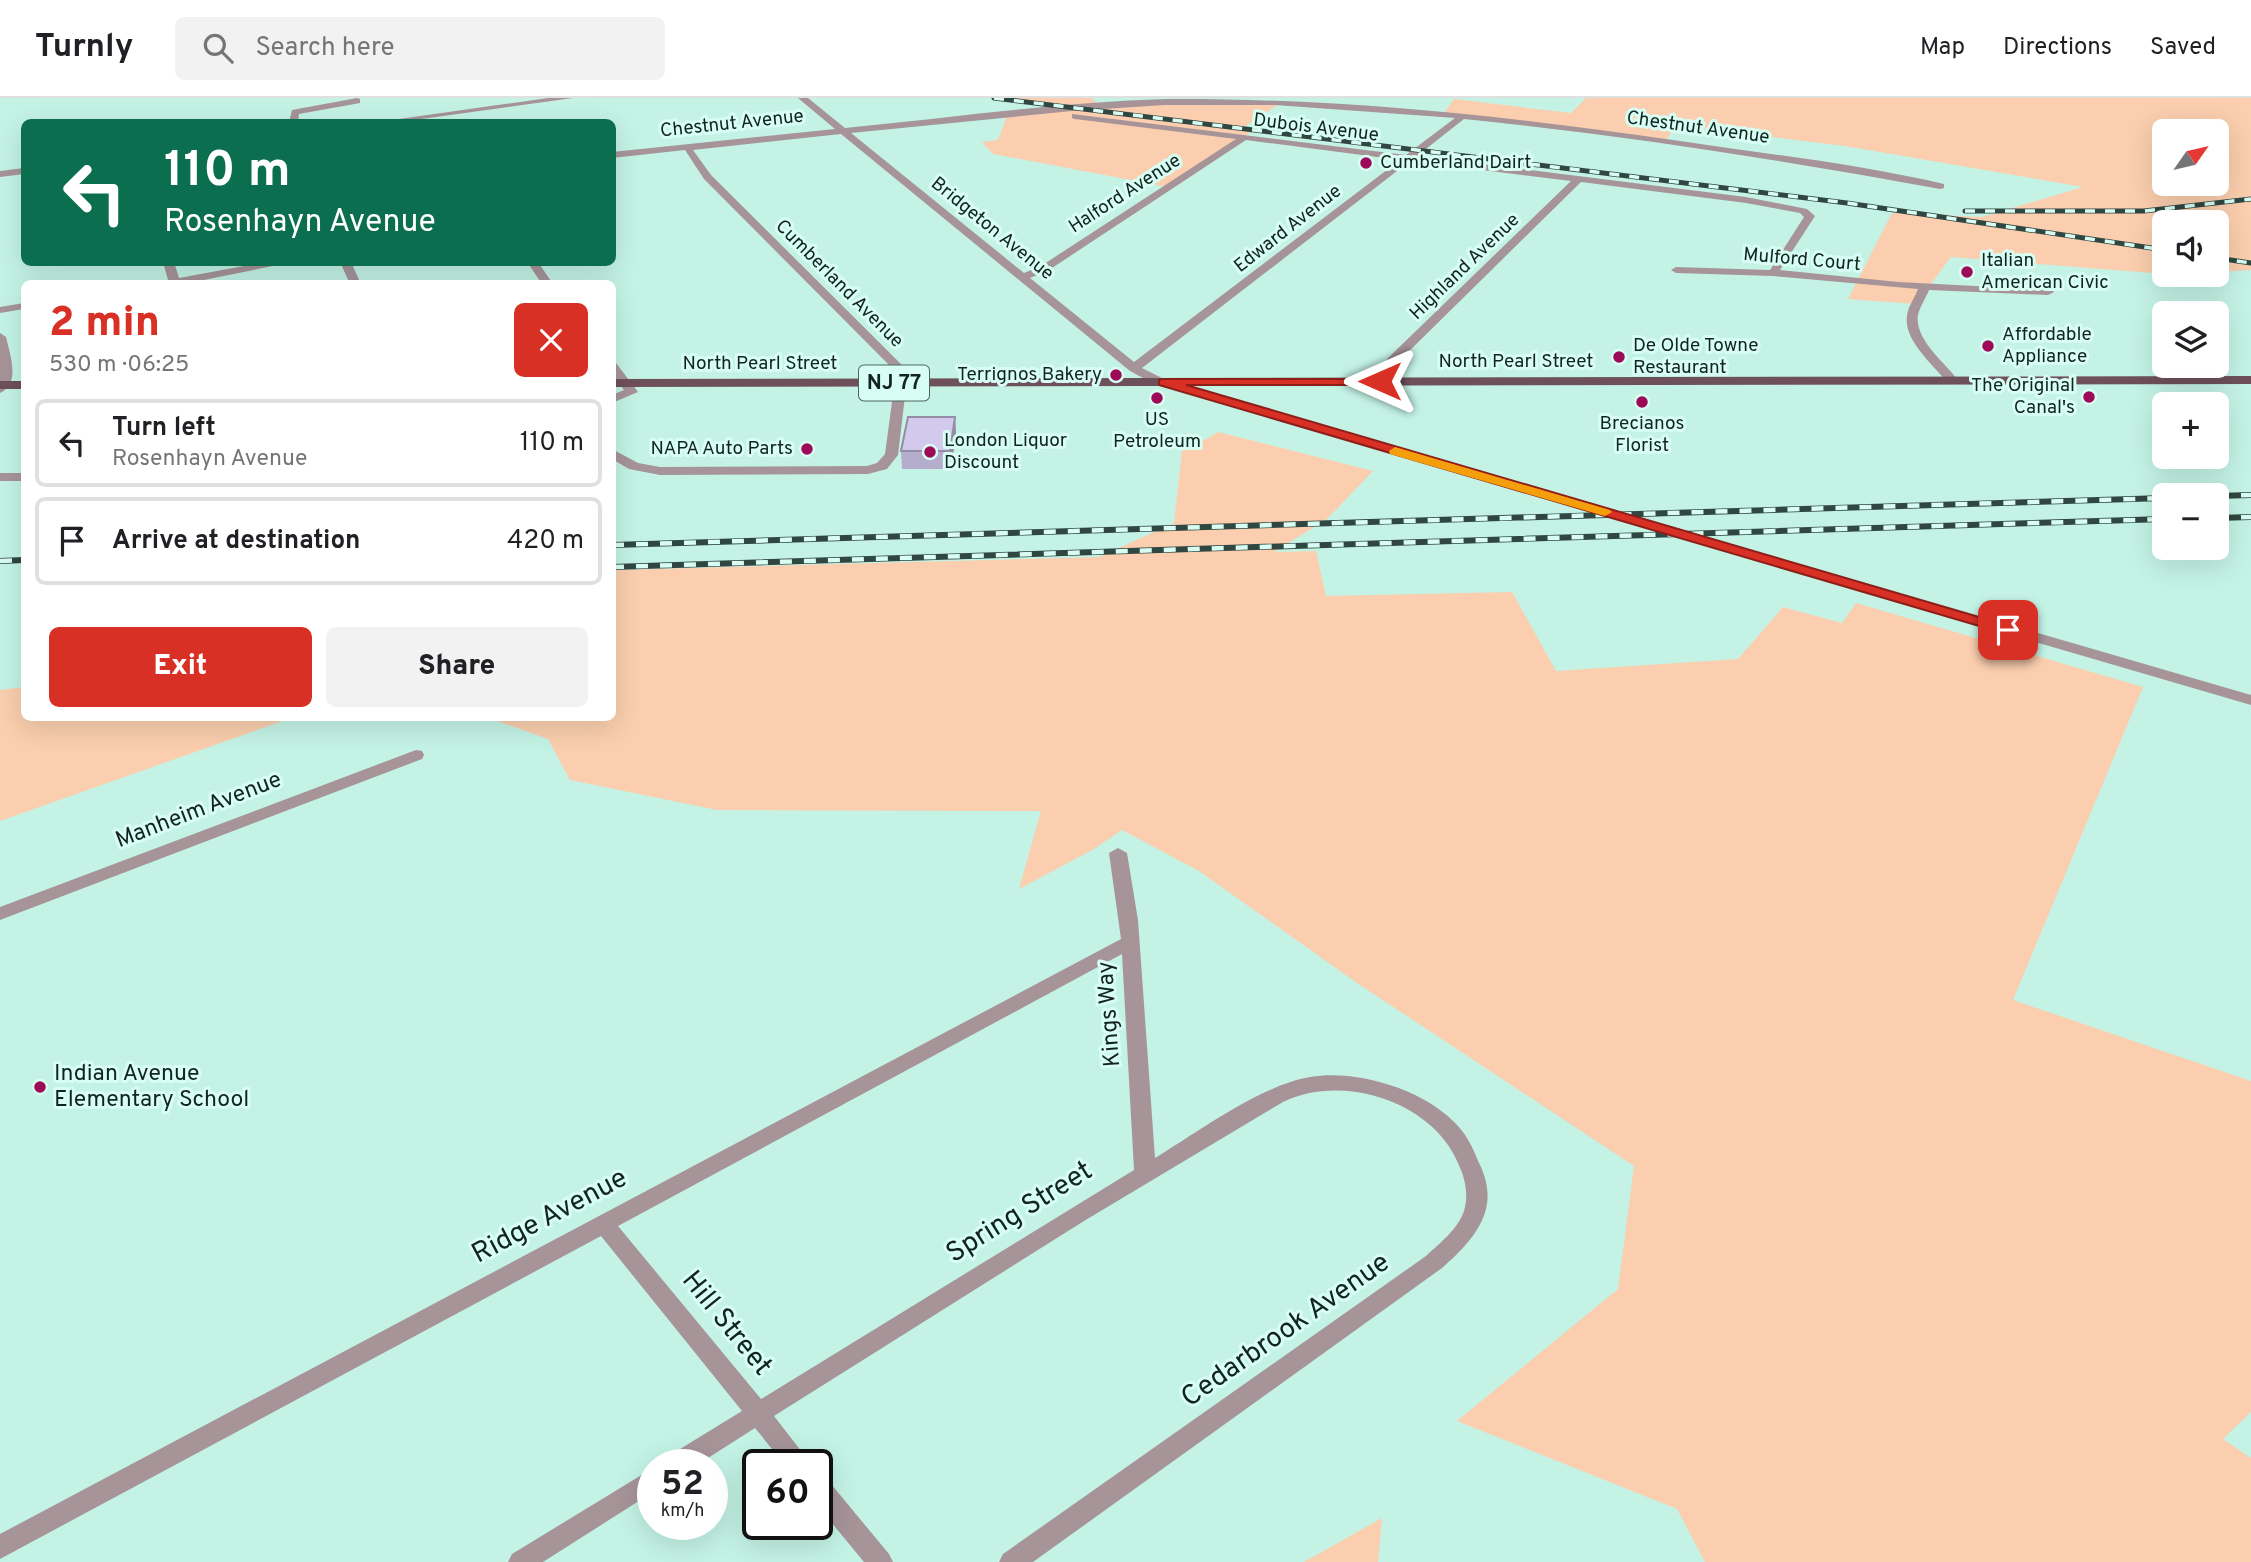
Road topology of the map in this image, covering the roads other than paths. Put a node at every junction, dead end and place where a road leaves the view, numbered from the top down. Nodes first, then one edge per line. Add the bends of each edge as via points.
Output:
1 (569, 98) edge
2 (802, 98) edge
3 (356, 101) dead end
4 (1040, 110) junction
5 (1460, 115) junction
6 (294, 119) edge
7 (429, 119) edge
8 (842, 130) junction
9 (1245, 137) junction
10 (687, 147) junction
11 (616, 155) edge
12 (1409, 157) junction
13 (21, 171) edge
14 (0, 174) edge
15 (1579, 179) junction
16 (0, 180) edge
17 (21, 181) edge
18 (1940, 186) dead end
19 (266, 266) edge
20 (534, 266) edge
21 (1676, 270) dead end
22 (1773, 273) junction
23 (1023, 277) junction
24 (188, 280) edge
25 (545, 280) edge
26 (1925, 286) junction
27 (2048, 292) dead end
28 (21, 306) edge
29 (0, 310) edge
30 (0, 337) edge
31 (1134, 369) junction
32 (1952, 380) junction
33 (2251, 380) edge
34 (1380, 381) junction
35 (1163, 382) junction
36 (619, 383) edge
37 (902, 383) junction
38 (21, 385) edge
39 (1, 386) edge
40 (616, 398) edge
41 (616, 455) edge
42 (0, 477) edge
43 (21, 477) edge
44 (2251, 700) edge
45 (416, 755) dead end
46 (1118, 853) dead end
47 (0, 914) edge
48 (1130, 942) junction
49 (1415, 1107) joint
50 (1145, 1174) junction
51 (603, 1223) junction
52 (758, 1413) junction
53 (701, 1449) edge
54 (787, 1449) edge
55 (637, 1489) edge
56 (833, 1505) edge
57 (0, 1547) edge
58 (521, 1562) edge
59 (880, 1562) edge
60 (1012, 1562) edge

1 - 7 street
2 - 8 street, Bridgeton Avenue
3 - 6 street via 295,112
4 - 5 street, Chestnut Avenue via 1210,101
4 - 8 street, Chestnut Avenue
4 - 9 street, Dubois Avenue
5 - 12 street, Edward Avenue
5 - 18 street, Chestnut Avenue via 1665,141
8 - 10 street, Chestnut Avenue
8 - 23 street, Bridgeton Avenue
9 - 12 street, Dubois Avenue
9 - 23 street, Halford Avenue via 1045,268
10 - 11 street, Chestnut Avenue
10 - 37 street, Cumberland Avenue via 707,177 902,371
12 - 15 street, Dubois Avenue
12 - 31 street, Edward Avenue
13 - 14 street
15 - 22 street, Dubois Avenue via 1803,211 1810,216
15 - 34 street, Highland Avenue via 1392,361
16 - 17 street
19 - 24 street
20 - 25 street
21 - 22 street, Mulford Court
22 - 26 street, Mulford Court
23 - 31 street, Bridgeton Avenue
26 - 27 street, Mulford Court
26 - 32 street via 1913,325
28 - 29 street
30 - 39 street via 8,372
31 - 35 street, Bridgeton Avenue
32 - 33 main road, North Pearl Street / NJ 77
32 - 34 main road, North Pearl Street / NJ 77
34 - 35 main road, North Pearl Street / NJ 77
35 - 37 main road, North Pearl Street / NJ 77
35 - 44 street, Bridgeton Avenue
36 - 37 main road, North Pearl Street / NJ 77
36 - 40 street via 632,392
37 - 41 street, Cumberland Avenue via 891,455 882,466 860,471 660,471 634,466
38 - 39 main road
42 - 43 street
45 - 47 street, Manheim Avenue
46 - 48 street, Kings Way
48 - 50 street, Kings Way
48 - 51 street, Ridge Avenue
49 - 50 street, Spring Street via 1363,1086 1311,1084 1272,1099
49 - 60 street, Cedarbrook Avenue via 1446,1126 1469,1160 1478,1203 1460,1238 1434,1262
50 - 52 street, Spring Street
51 - 52 street, Hill Street
51 - 57 street, Ridge Avenue
52 - 53 street, Spring Street
52 - 54 street, Hill Street
55 - 58 street
56 - 59 street

